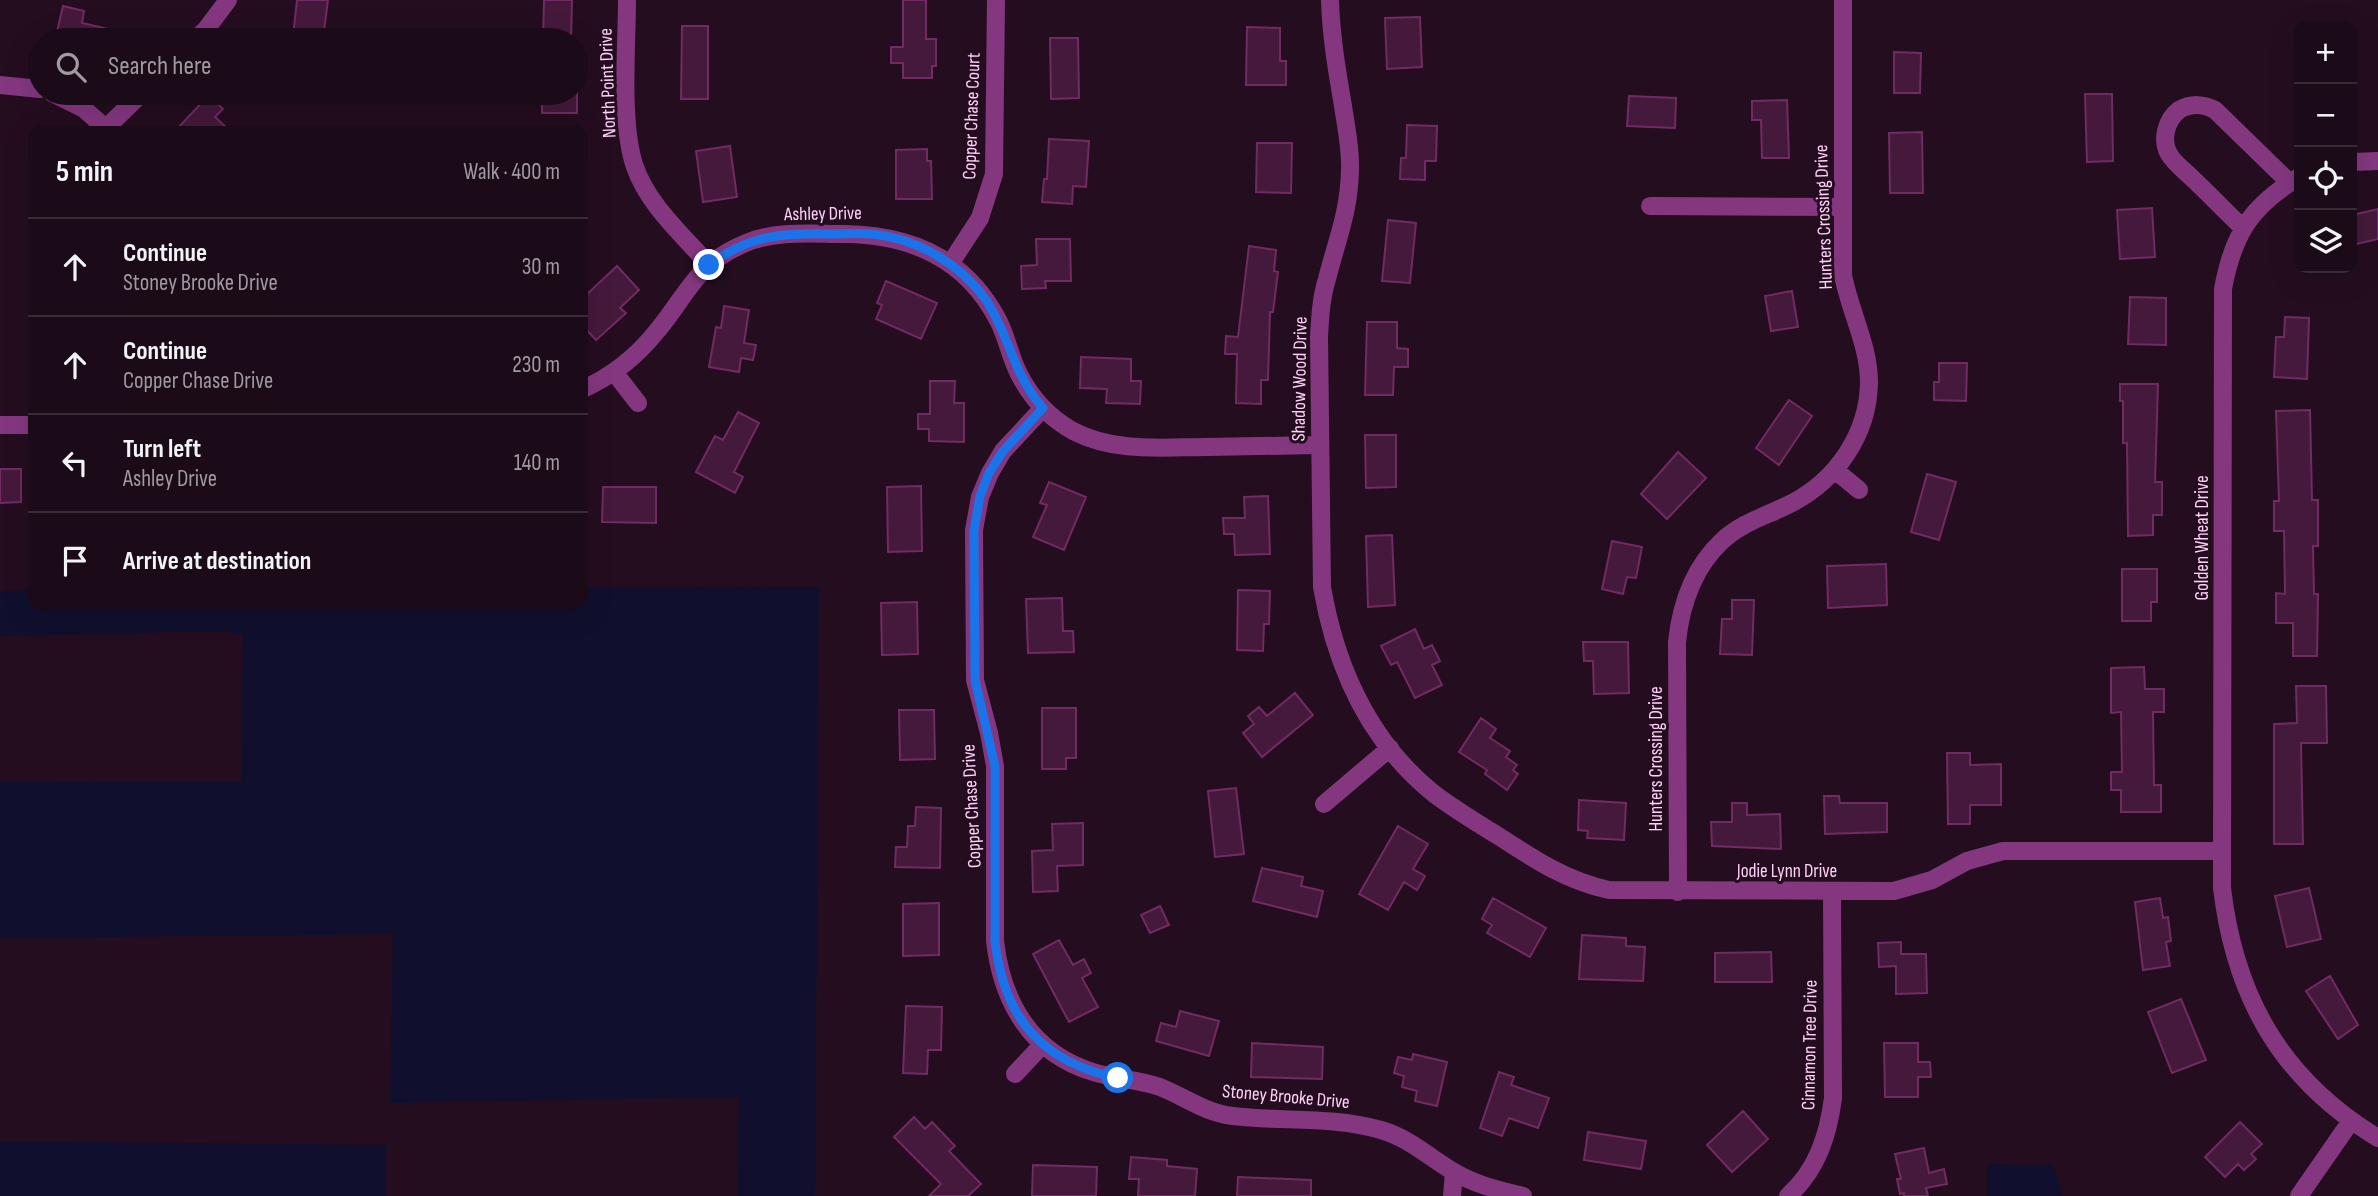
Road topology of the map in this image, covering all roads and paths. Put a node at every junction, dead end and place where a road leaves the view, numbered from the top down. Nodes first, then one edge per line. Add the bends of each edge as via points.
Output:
1 (228, 0) edge
2 (627, 0) edge
3 (996, 0) edge
4 (1330, 0) edge
5 (1843, 0) edge
6 (208, 28) edge
7 (0, 85) edge
8 (28, 88) edge
9 (76, 105) edge
10 (131, 105) edge
11 (103, 126) edge
12 (112, 126) edge
13 (2378, 161) edge
14 (2357, 162) edge
15 (2294, 179) edge
16 (2294, 181) edge
17 (1650, 206) dead end
18 (1842, 207) junction
19 (2242, 228) junction
20 (950, 264) junction
21 (709, 265) junction
22 (614, 372) junction
23 (588, 386) edge
24 (638, 403) dead end
25 (1043, 408) junction
26 (0, 425) edge
27 (28, 425) edge
28 (1320, 445) junction
29 (1835, 470) junction
30 (1859, 490) dead end
31 (1390, 748) junction
32 (1324, 804) dead end
33 (2222, 851) junction
34 (1678, 892) junction
35 (1832, 892) junction
36 (1043, 1044) junction
37 (1015, 1074) dead end
38 (2351, 1121) junction
39 (2378, 1138) edge
40 (1454, 1172) junction
41 (1795, 1194) edge
42 (1452, 1196) edge
43 (1524, 1196) edge
44 (2300, 1196) edge

1 - 6 street
2 - 21 street, North Point Drive via 627,108 634,166 657,205
3 - 20 street, Copper Chase Court via 995,174 980,218
4 - 28 street, Shadow Wood Drive via 1350,170 1348,203 1321,310
5 - 18 street, Hunters Crossing Drive
7 - 8 street
9 - 11 street
10 - 12 street
13 - 14 street
15 - 19 street via 2216,110 2192,105 2172,117 2165,140 2171,157
16 - 19 street via 2271,195
17 - 18 street
18 - 29 street, Hunters Crossing Drive via 1843,275 1868,361 1869,386 1858,434
19 - 33 street, Golden Wheat Drive via 2223,289
20 - 21 street, Ashley Drive via 899,239 795,233 746,243
20 - 25 street, Ashley Drive via 985,299 1019,374
21 - 22 street, Ashley Drive via 657,331
22 - 23 street, Ashley Drive
22 - 24 street
25 - 28 street, Ashley Drive via 1073,430 1113,444
25 - 36 street, Copper Chase Drive via 1003,451 980,496 974,530 974,608 975,680 995,766 998,966 1016,1013
26 - 27 street
28 - 31 street, Shadow Wood Drive via 1322,587 1328,623 1353,692
29 - 30 street
29 - 34 street, Hunters Crossing Drive via 1811,492 1752,520 1721,541 1692,582 1680,612
31 - 32 street
31 - 34 street, Jodie Lynn Drive via 1433,792 1549,869 1609,890
33 - 35 street, Jodie Lynn Drive via 2003,851 1967,861 1917,886
33 - 38 street, Golden Wheat Drive via 2226,925 2256,1013 2304,1079
34 - 35 street, Jodie Lynn Drive
35 - 41 street, Cinnamon Tree Drive via 1832,1110 1823,1147
36 - 37 street
36 - 40 street, Stoney Brooke Drive via 1093,1073 1161,1087 1207,1110 1383,1131 1420,1148
38 - 39 street, Golden Wheat Drive
38 - 44 street
40 - 42 street
40 - 43 street, Stoney Brooke Drive via 1480,1185

